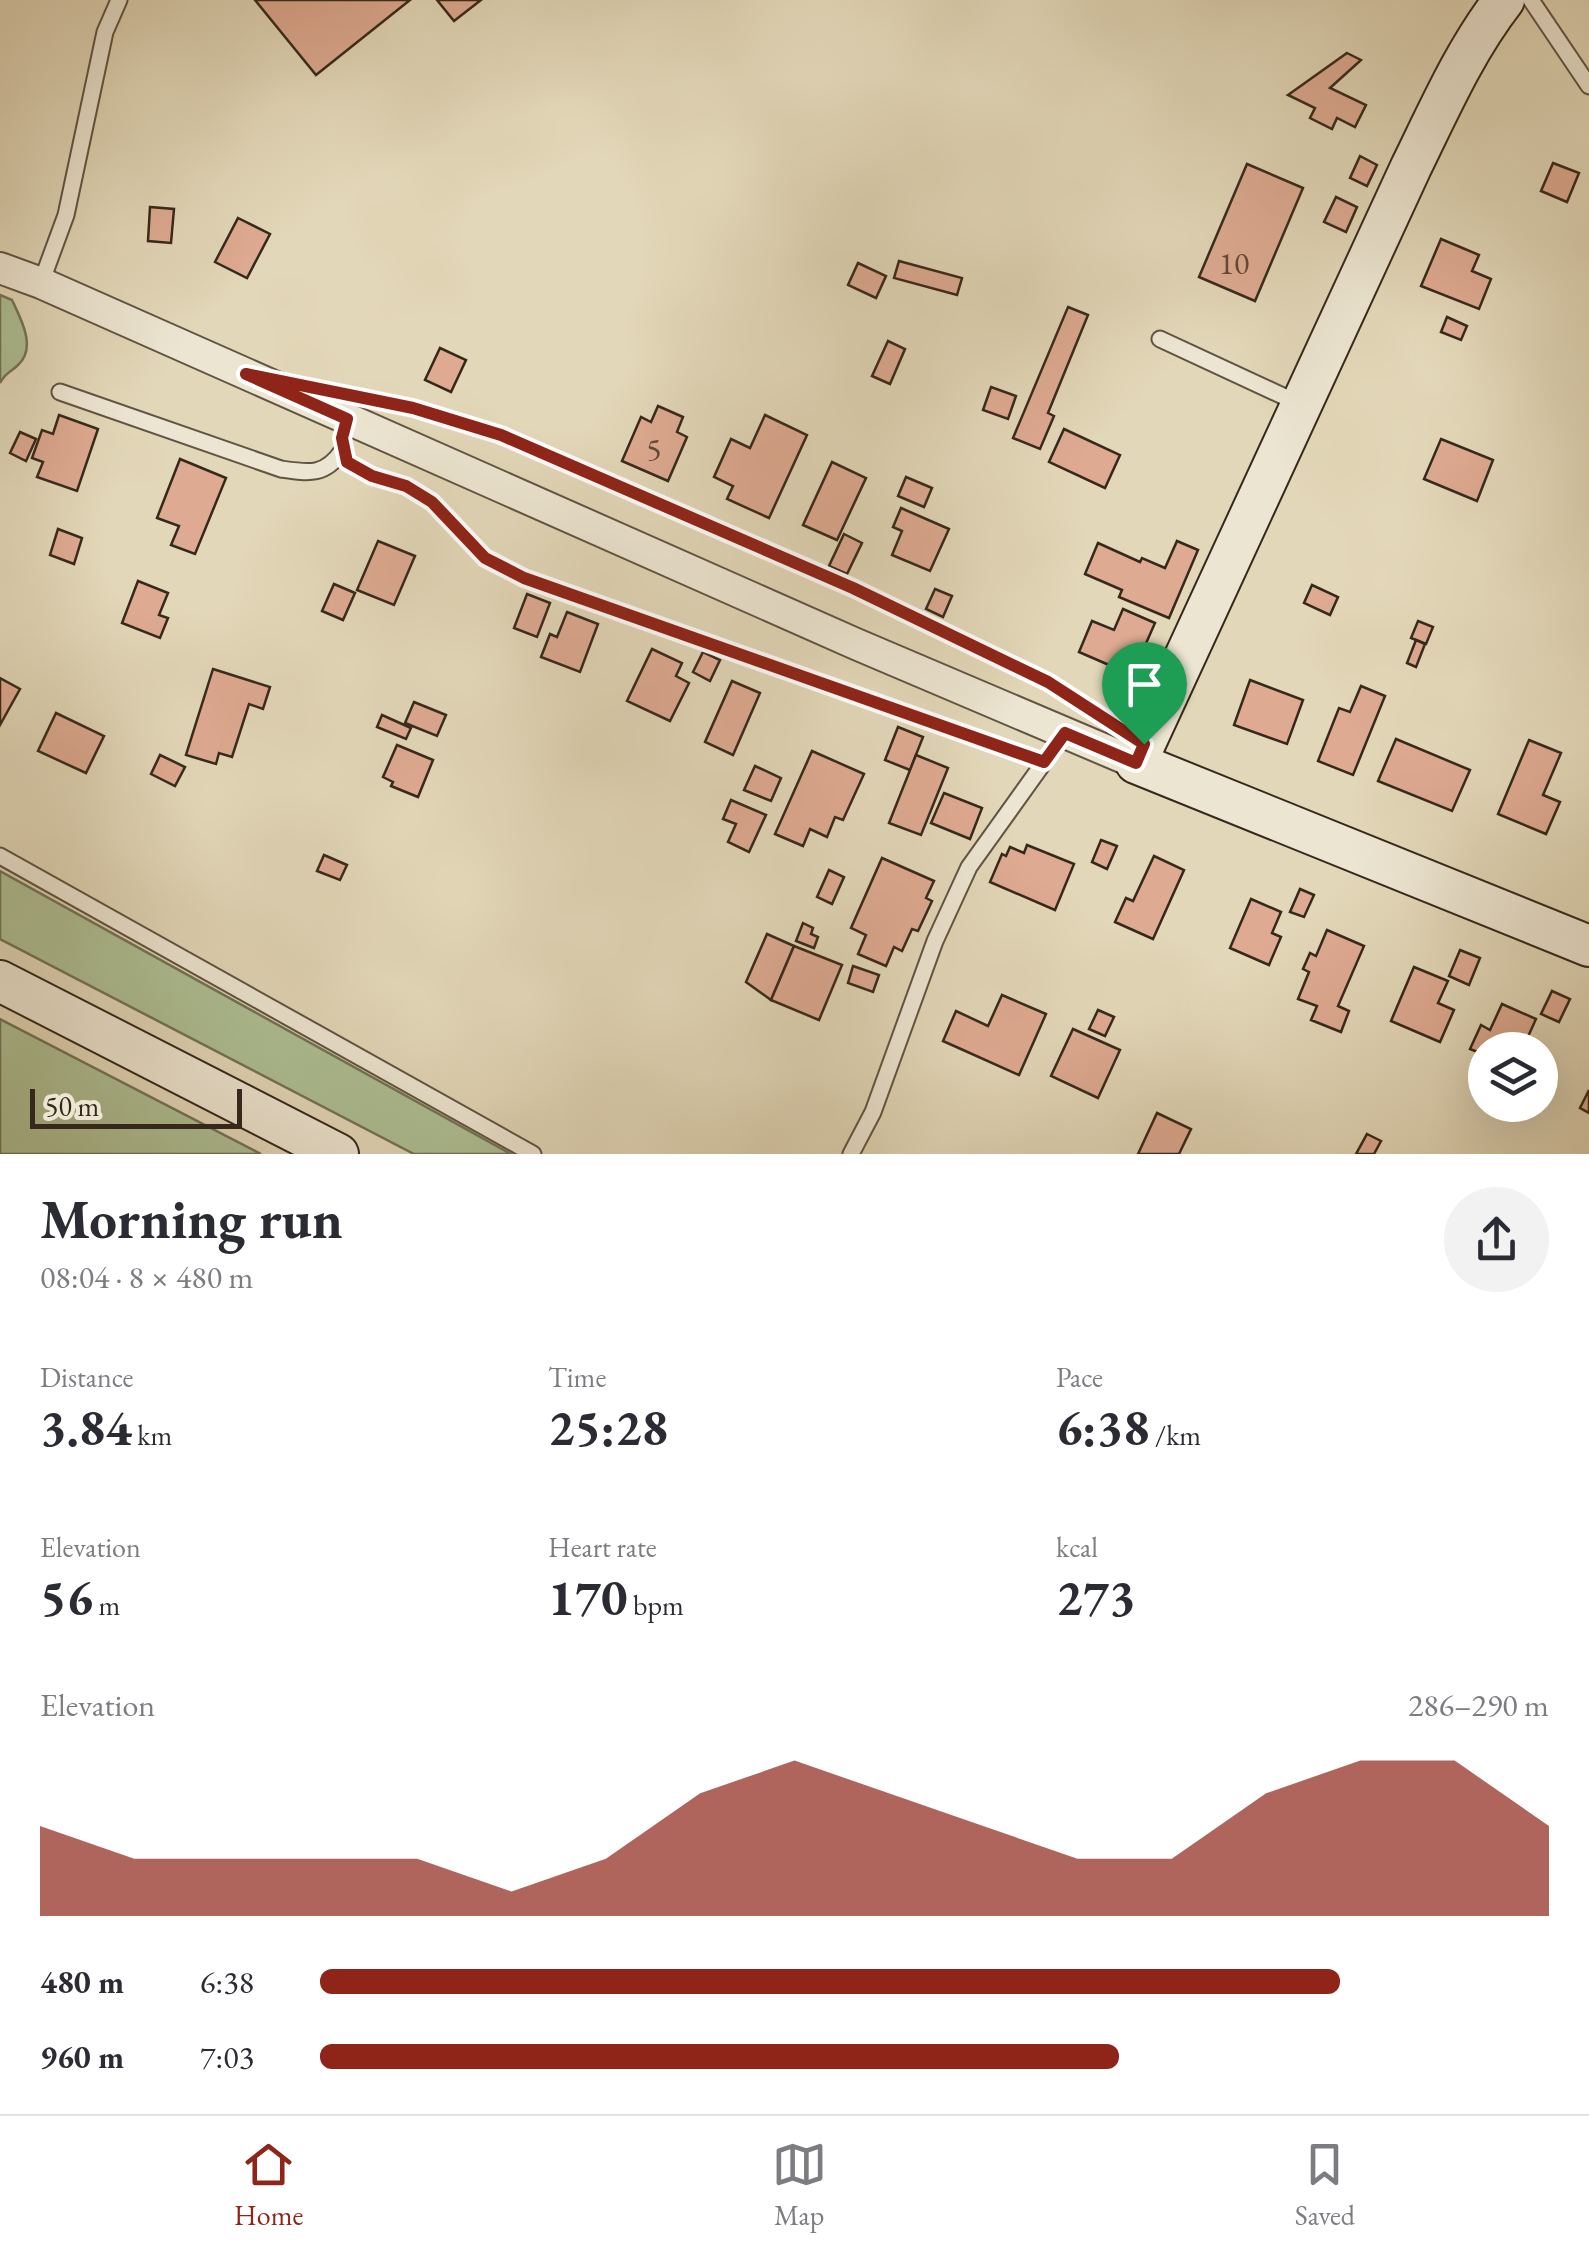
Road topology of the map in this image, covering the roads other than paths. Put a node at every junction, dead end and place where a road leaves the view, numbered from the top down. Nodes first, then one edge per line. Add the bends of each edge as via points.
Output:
1 (119, 0) edge
2 (1504, 0) edge
3 (1531, 0) edge
4 (1589, 86) edge
5 (0, 268) edge
6 (41, 283) junction
7 (1160, 339) dead end
8 (246, 374) junction
9 (60, 392) dead end
10 (1301, 405) junction
11 (347, 419) junction
12 (342, 451) junction
13 (1065, 733) junction
14 (1140, 754) junction
15 (1044, 762) junction
16 (0, 856) edge
17 (1589, 946) edge
18 (0, 981) edge
19 (338, 1154) edge
20 (533, 1154) edge
21 (852, 1154) edge

1 - 6 lane via 105,32 66,215
2 - 10 street via 1454,80
3 - 4 lane
5 - 6 street
6 - 8 street
7 - 10 lane
8 - 11 street
8 - 14 lane via 413,408 501,435 1048,682
9 - 12 lane via 281,469 332,466
10 - 14 street
11 - 12 lane
11 - 13 street
12 - 15 lane via 347,462 432,502 485,558 524,578
13 - 14 street
13 - 15 lane
14 - 17 street
15 - 21 lane via 969,867
16 - 20 lane
18 - 19 street

